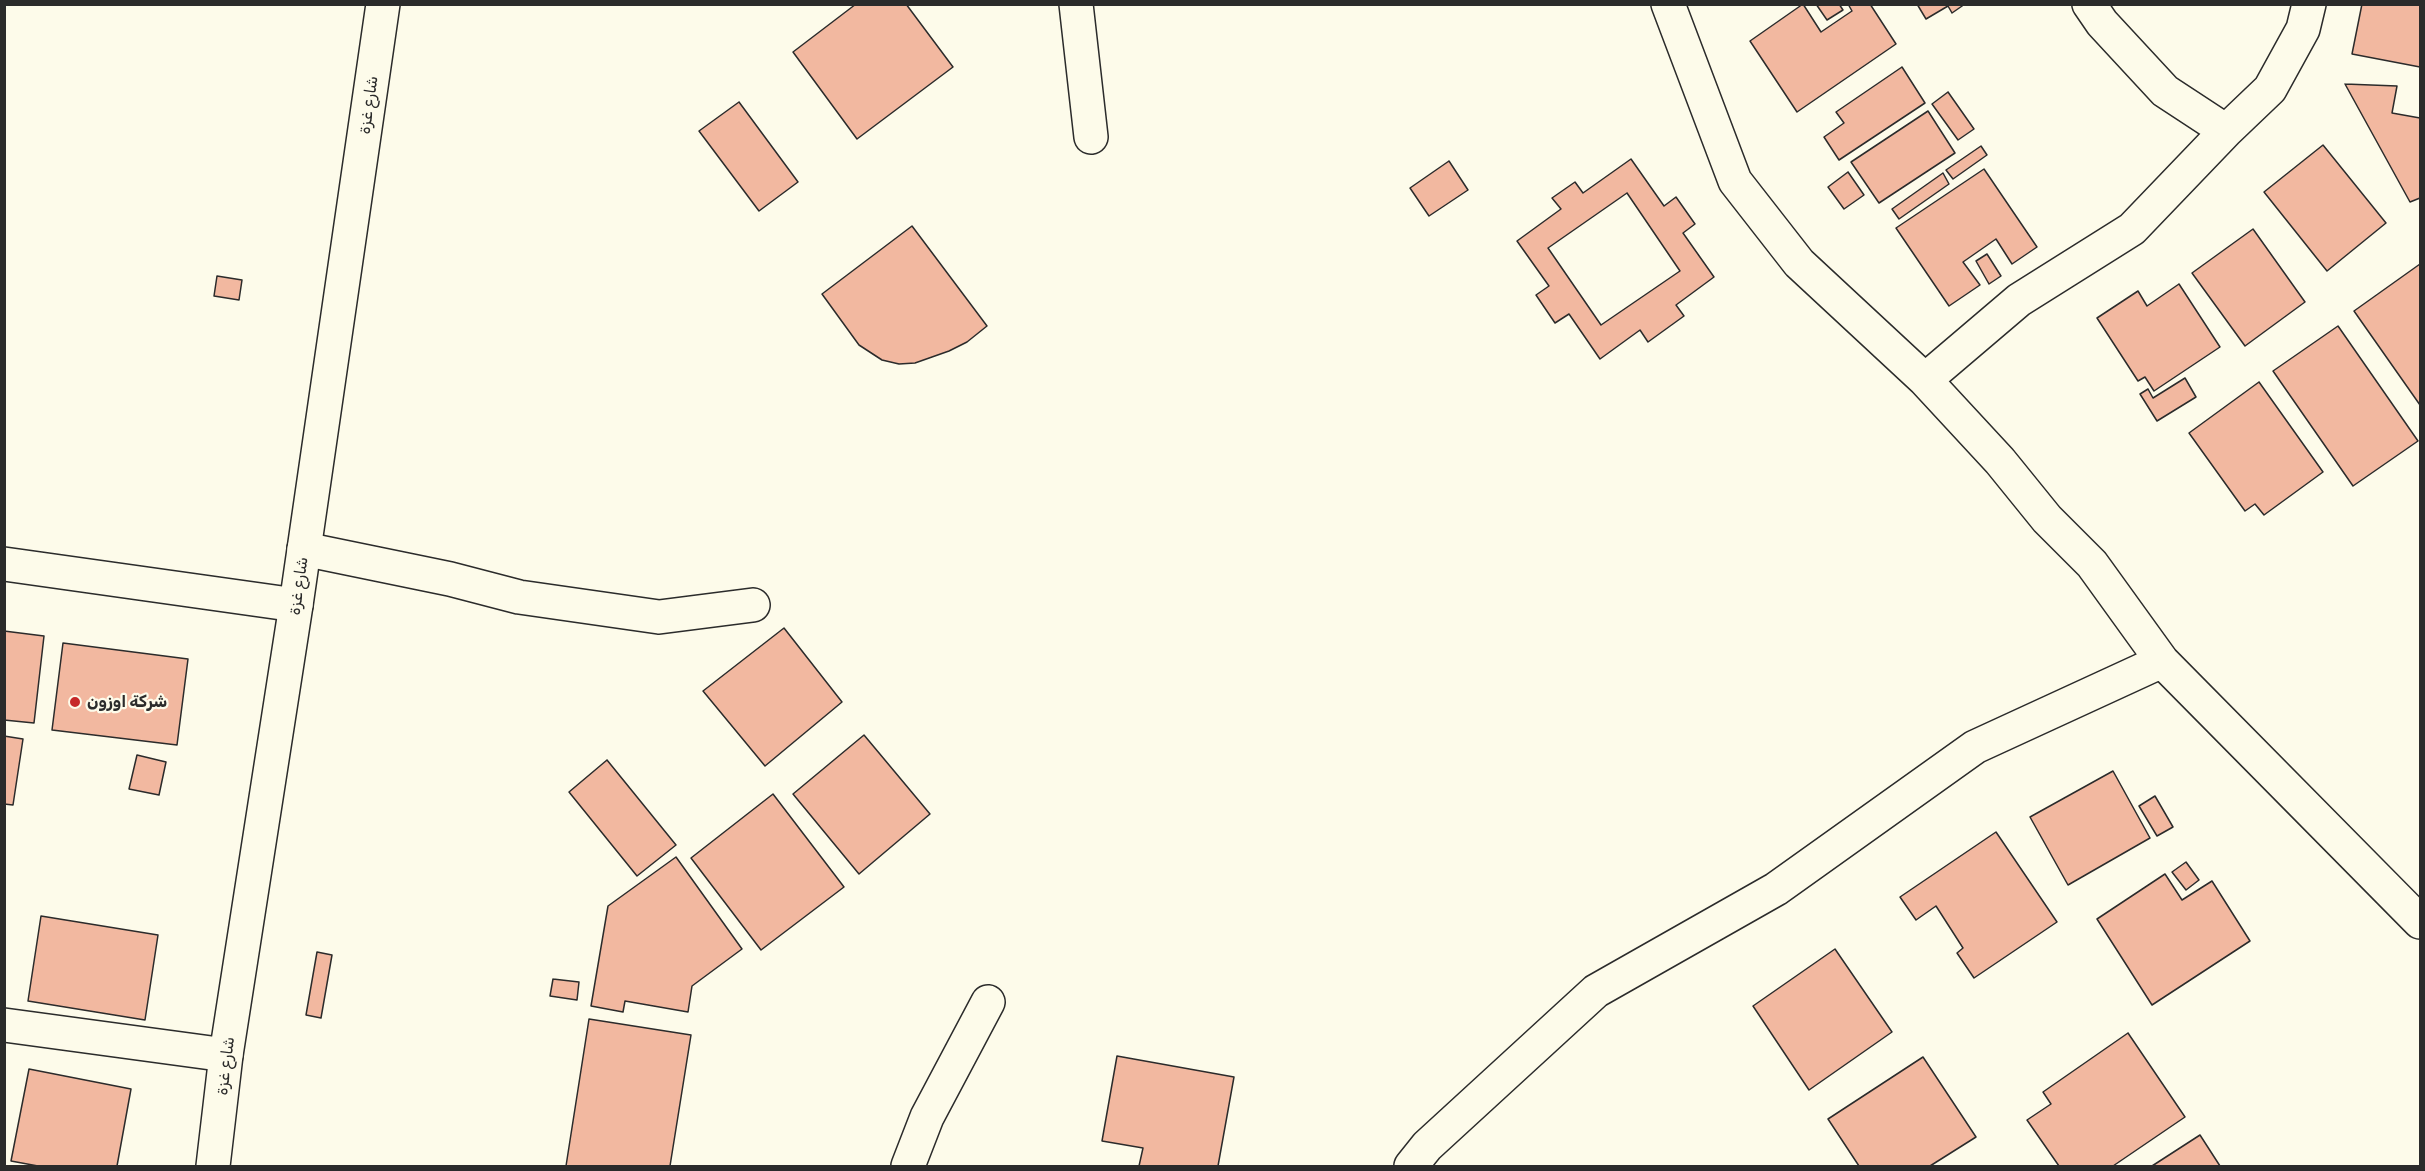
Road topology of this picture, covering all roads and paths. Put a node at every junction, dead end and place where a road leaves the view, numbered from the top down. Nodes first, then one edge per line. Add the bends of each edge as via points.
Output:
1 (383, 4) edge
2 (1076, 4) edge
3 (1668, 4) edge
4 (2089, 4) edge
5 (2309, 4) edge
6 (2226, 131) junction
7 (1092, 137) dead end
8 (1925, 380) junction
9 (304, 549) junction
10 (4, 564) edge
11 (296, 605) junction
12 (753, 605) dead end
13 (2162, 661) junction
14 (2421, 922) edge
15 (988, 1002) dead end
16 (4, 1025) edge
17 (226, 1055) junction
18 (213, 1167) edge
19 (908, 1167) edge
20 (1411, 1167) edge

1 - 9 street, شارع غزة
2 - 7 street
3 - 8 street via 1735,181 1799,263
4 - 6 street via 2165,91
5 - 6 street via 2303,29 2270,89
6 - 8 street via 2132,229 2019,300
8 - 13 street via 2047,519 2092,564
9 - 11 street, شارع غزة
9 - 12 street via 519,597 659,617
10 - 11 street
11 - 17 street, شارع غزة
13 - 14 street
13 - 20 street via 1975,747 1776,889 1596,991 1427,1146
15 - 19 street via 927,1117
16 - 17 street
17 - 18 street, شارع غزة

